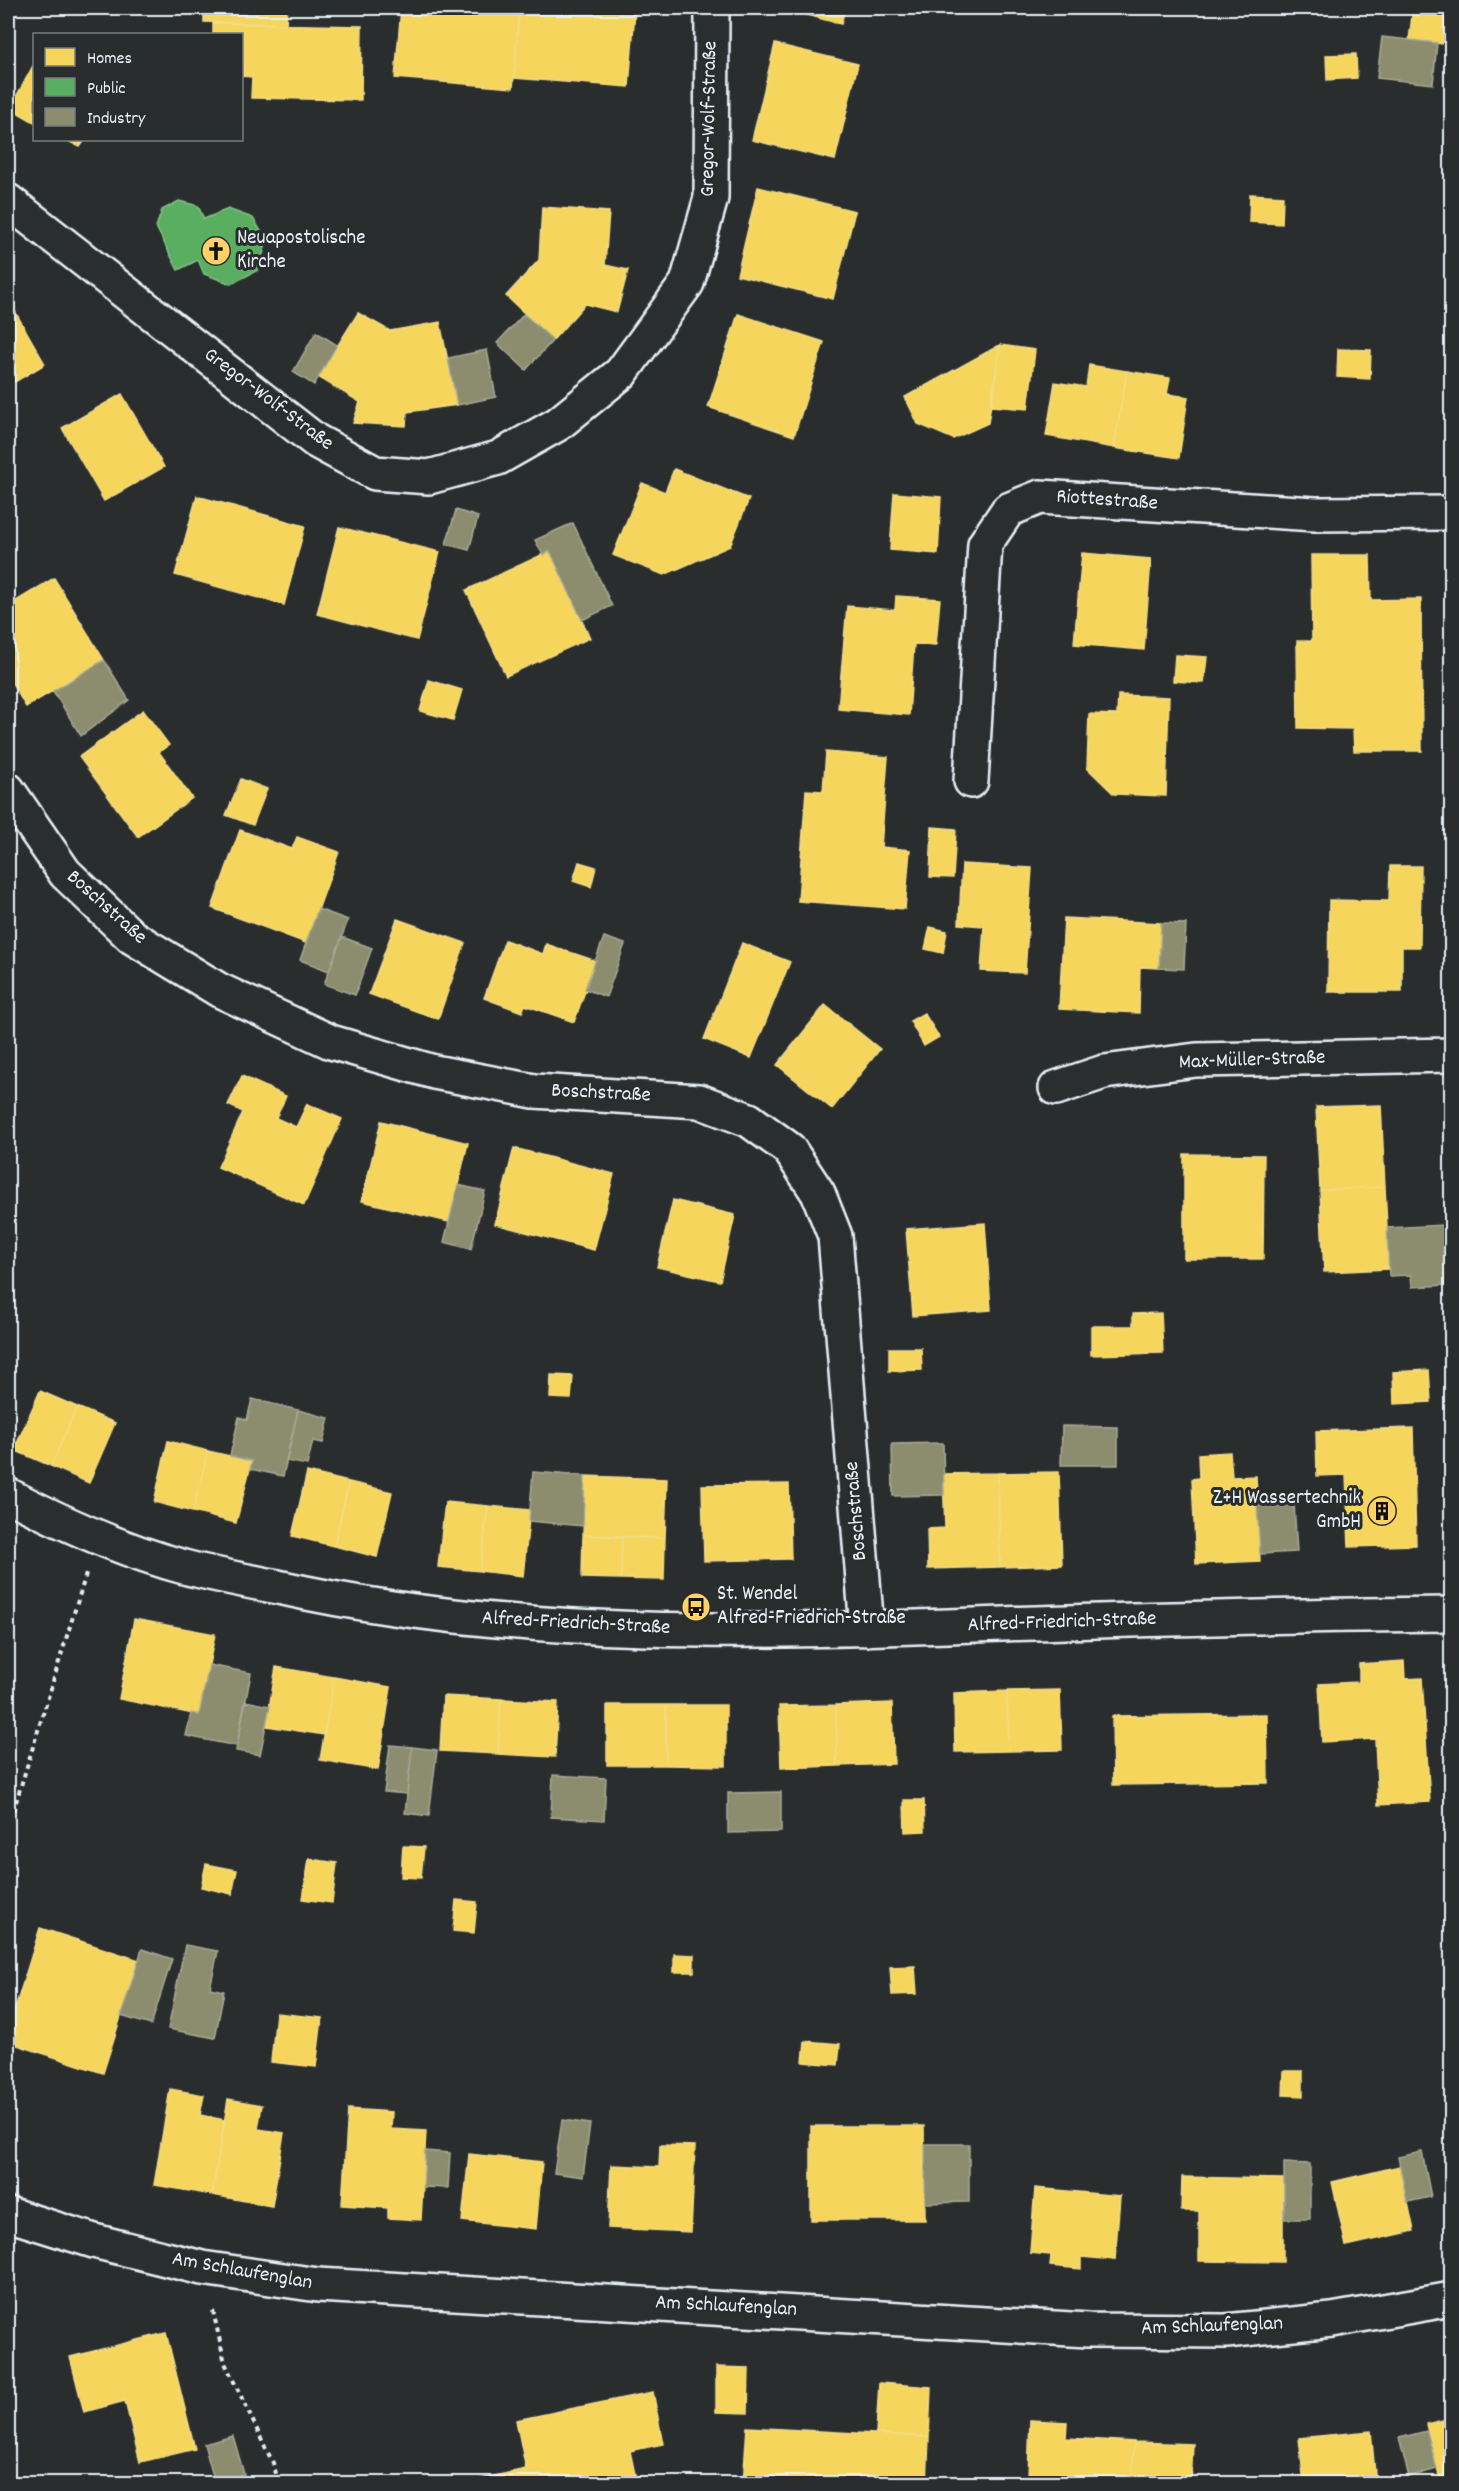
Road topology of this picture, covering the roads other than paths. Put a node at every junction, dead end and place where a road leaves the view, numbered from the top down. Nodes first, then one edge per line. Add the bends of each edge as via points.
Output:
1 (712, 8) edge
2 (8, 201) edge
3 (1452, 513) edge
4 (971, 782) dead end
5 (8, 790) edge
6 (1452, 1055) edge
7 (1056, 1088) dead end
8 (8, 1495) edge
9 (1452, 1614) edge
10 (867, 1629) junction
11 (8, 2214) edge
12 (1452, 2299) edge

1 - 2 street, Gregor-Wolf-Straße via 711,198 687,283 621,373 558,424 498,458 429,477 375,473 316,441
3 - 4 street, Riottestraße via 1315,514 1040,497 1008,510 985,544
5 - 10 street, Boschstraße via 65,873 132,937 219,990 290,1023 331,1041 434,1072 534,1090 699,1101 749,1120 789,1149 818,1193 835,1236
6 - 7 street, Max-Müller-Straße via 1196,1060 1104,1072
8 - 10 street, Alfred-Friedrich-Straße via 62,1523 183,1567 346,1602 496,1622 660,1630
9 - 10 street, Alfred-Friedrich-Straße
11 - 12 street, Am Schlaufenglan via 202,2268 318,2285 1088,2330 1226,2331 1332,2320

